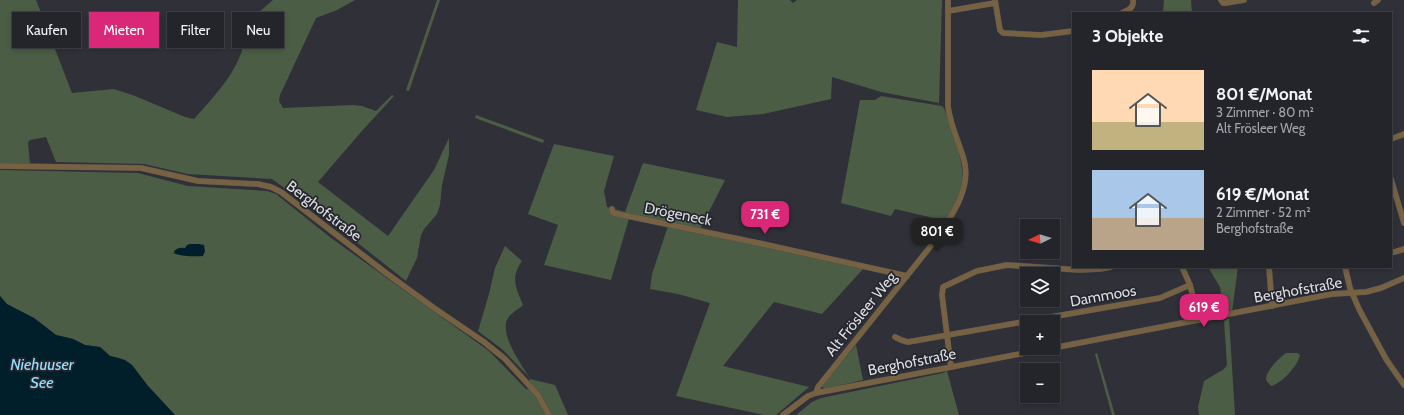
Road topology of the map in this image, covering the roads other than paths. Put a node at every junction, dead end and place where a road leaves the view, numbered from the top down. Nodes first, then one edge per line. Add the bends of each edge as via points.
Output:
1 (948, 0) edge
2 (1133, 0) edge
3 (1221, 0) edge
4 (1244, 0) edge
5 (995, 2) edge
6 (948, 11) junction
7 (1124, 12) edge
8 (1072, 31) edge
9 (1404, 134) edge
10 (1392, 139) edge
11 (0, 166) edge
12 (1392, 182) edge
13 (1399, 206) junction
14 (1392, 208) edge
15 (612, 209) dead end
16 (1404, 223) edge
17 (1404, 249) edge
18 (1392, 253) edge
19 (1106, 268) edge
20 (1182, 268) edge
21 (1269, 268) edge
22 (1346, 268) edge
23 (907, 276) junction
24 (1404, 278) edge
25 (1190, 285) junction
26 (1352, 293) junction
27 (1272, 306) junction
28 (1199, 320) junction
29 (947, 334) junction
30 (895, 336) dead end
31 (1060, 346) edge
32 (1020, 354) edge
33 (951, 367) junction
34 (1404, 385) edge
35 (816, 393) junction
36 (549, 415) edge
37 (783, 415) edge

1 - 6 street, Alt Frösleer Weg
2 - 7 street via 1131,8
3 - 4 street via 1223,3
5 - 6 street
5 - 8 street via 1000,30 1003,33 1040,35
6 - 23 street, Alt Frösleer Weg via 948,106 964,160 964,184 961,197 950,219
9 - 10 street
11 - 36 street, Berghofstraße via 141,168 198,181 271,187 505,359 538,395
12 - 13 street
13 - 14 street
13 - 16 street
15 - 23 street, Drögeneck via 613,214
17 - 18 street
19 - 29 street, Dammoos via 1079,270 1007,265 977,271 943,287
20 - 25 street
21 - 27 street
22 - 26 street
23 - 35 street, Alt Frösleer Weg via 818,387
24 - 26 street, Berghofstraße via 1381,288
25 - 28 street
25 - 29 street, Dammoos via 1160,298
26 - 27 street, Berghofstraße via 1332,294
26 - 34 street via 1386,359
27 - 28 street, Berghofstraße
28 - 31 street, Berghofstraße
29 - 30 street, Dammoos via 908,342
29 - 33 street, Dammoos
32 - 33 street, Berghofstraße
33 - 35 street, Berghofstraße
35 - 37 street, Berghofstraße

